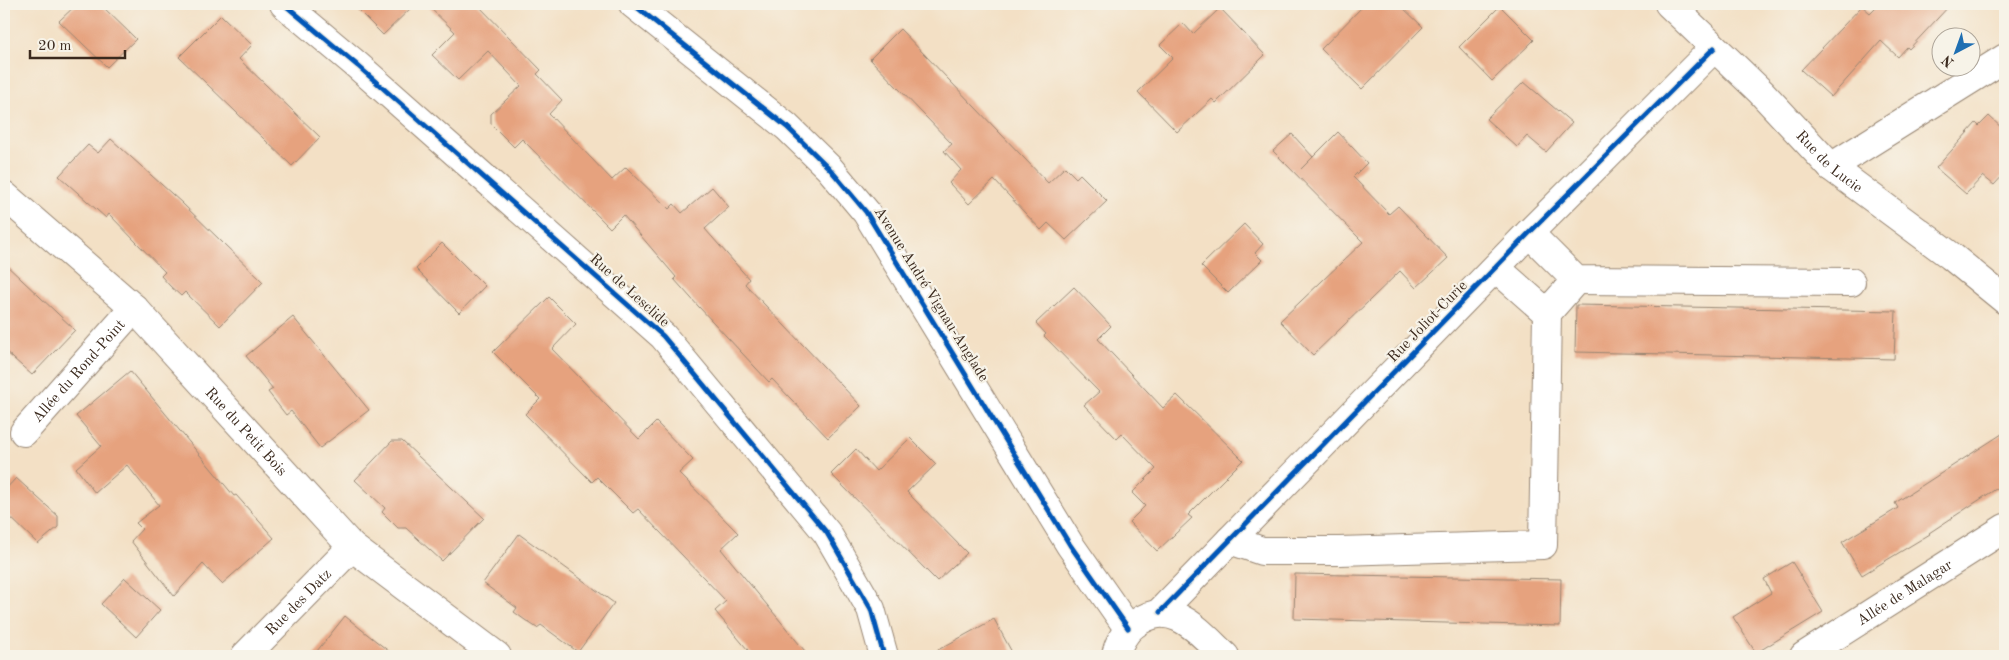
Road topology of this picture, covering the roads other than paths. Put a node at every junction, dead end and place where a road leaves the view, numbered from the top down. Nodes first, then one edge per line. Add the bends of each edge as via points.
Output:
1 (284, 4) edge
2 (633, 4) edge
3 (1669, 4) edge
4 (1714, 48) junction
5 (2005, 58) edge
6 (1830, 167) junction
7 (4, 195) edge
8 (1529, 233) junction
9 (1496, 268) junction
10 (1576, 280) junction
11 (1850, 282) dead end
12 (2005, 300) edge
13 (134, 308) junction
14 (1547, 313) junction
15 (24, 432) dead end
16 (2005, 528) edge
17 (1230, 540) junction
18 (352, 547) junction
19 (1160, 612) junction
20 (1128, 628) junction
21 (245, 656) edge
22 (497, 656) edge
23 (884, 656) edge
24 (1116, 656) edge
25 (1225, 656) edge
26 (1804, 656) edge

1 - 23 street, Rue de Lesclide via 663,336 827,533 871,609
2 - 20 street, Avenue André Vignau-Anglade via 787,127 829,168 866,212 1070,545
3 - 4 street, Rue de Lucie
4 - 6 street, Rue de Lucie via 1761,92
4 - 8 street, Rue Joliot-Curie
5 - 6 street
6 - 12 street, Rue de Lucie
7 - 13 street, Rue du Petit Bois
8 - 9 street, Rue Joliot-Curie
8 - 10 street
9 - 14 street
9 - 17 street, Rue Joliot-Curie
10 - 11 street
10 - 14 street
13 - 15 street, Allée du Rond-Point
13 - 18 street, Rue du Petit Bois
14 - 17 street via 1543,545 1262,551
16 - 26 street, Allée de Malagar
17 - 19 street, Rue Joliot-Curie
18 - 21 street, Rue des Datz
18 - 22 street, Rue du Petit Bois
19 - 20 street via 1143,617
19 - 25 street via 1186,620
20 - 24 street

